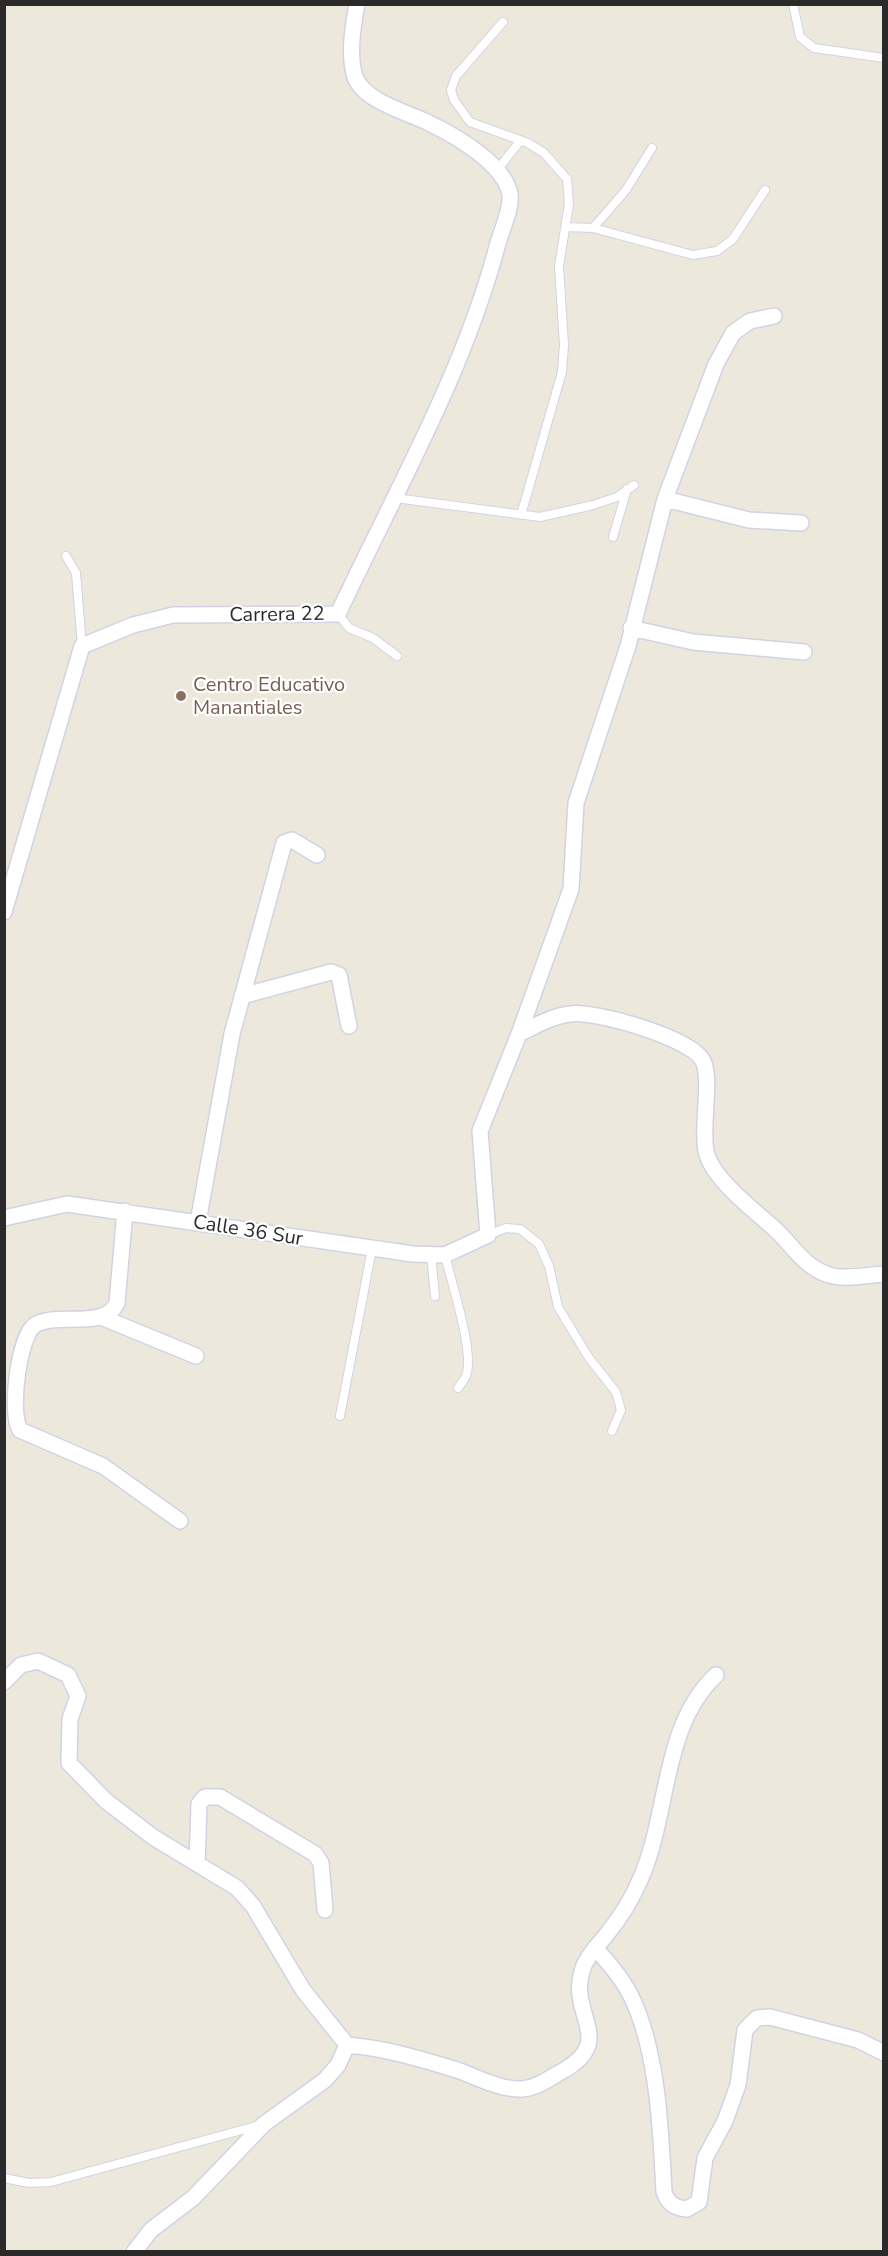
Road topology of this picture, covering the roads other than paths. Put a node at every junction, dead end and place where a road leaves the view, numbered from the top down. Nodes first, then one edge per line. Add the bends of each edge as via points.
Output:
1 (357, 4) edge
2 (793, 4) edge
3 (503, 22) dead end
4 (884, 58) edge
5 (520, 141) junction
6 (652, 148) dead end
7 (498, 169) junction
8 (765, 190) dead end
9 (566, 227) junction
10 (593, 228) junction
11 (774, 316) dead end
12 (395, 498) junction
13 (665, 499) junction
14 (521, 515) junction
15 (801, 524) dead end
16 (613, 537) dead end
17 (66, 556) dead end
18 (338, 614) junction
19 (631, 628) junction
20 (82, 646) junction
21 (804, 652) dead end
22 (397, 656) dead end
23 (317, 855) dead end
24 (4, 912) edge
25 (242, 996) junction
26 (349, 1026) dead end
27 (519, 1034) junction
28 (125, 1211) junction
29 (4, 1218) edge
30 (198, 1222) junction
31 (488, 1235) junction
32 (372, 1249) junction
33 (438, 1255) junction
34 (884, 1274) edge
35 (435, 1296) dead end
36 (101, 1317) junction
37 (196, 1356) dead end
38 (458, 1388) dead end
39 (340, 1416) dead end
40 (612, 1431) dead end
41 (180, 1521) dead end
42 (716, 1675) dead end
43 (4, 1682) edge
44 (197, 1864) junction
45 (325, 1910) dead end
46 (595, 1948) junction
47 (347, 2045) junction
48 (884, 2053) edge
49 (264, 2124) junction
50 (4, 2178) edge
51 (134, 2252) edge

1 - 7 street via 352,32 356,78 375,99 429,123 484,155
2 - 4 lane via 800,38 814,48
3 - 5 lane via 456,76 451,90 470,122
5 - 7 lane
5 - 9 lane via 544,153 567,179 570,204
6 - 10 lane via 626,190
7 - 12 street, Carrera 22 via 510,197 488,284 431,428
8 - 10 lane via 732,240 717,251 693,255
9 - 10 lane
9 - 14 lane via 559,266 562,372
11 - 13 street via 750,321 732,333 716,364
12 - 14 lane
12 - 18 street, Carrera 22
13 - 15 street via 749,520
13 - 19 street
14 - 16 lane via 540,517 583,507 617,497 631,487
17 - 20 lane via 76,573
18 - 20 street, Carrera 22 via 173,615 133,625
18 - 22 lane via 349,628 373,638
19 - 21 street via 693,642
19 - 27 street via 576,803 571,889
20 - 24 street
23 - 25 street via 292,840 284,843
25 - 26 street via 332,972 339,975
25 - 30 street
27 - 31 street via 480,1131
27 - 34 street via 543,1022 582,1013 645,1029 694,1050 704,1062 703,1130 707,1155 720,1175 811,1267 831,1276
28 - 29 street, Calle 36 Sur via 67,1204
28 - 30 street, Calle 36 Sur
28 - 36 street via 117,1303
30 - 32 street, Calle 36 Sur
31 - 33 street, Calle 36 Sur
31 - 40 lane via 506,1228 520,1229 539,1244 549,1266 558,1307 589,1358 616,1392 621,1410
32 - 33 street, Calle 36 Sur
32 - 39 lane
33 - 35 lane
33 - 38 lane via 466,1340 466,1376
36 - 37 street
36 - 41 street via 38,1323 29,1329 14,1390 15,1422 20,1430 103,1466
42 - 46 street via 697,1694 682,1722 655,1840 639,1882 619,1919
43 - 44 street via 21,1665 38,1661 68,1675 78,1696 70,1719 69,1763 106,1801
44 - 45 street via 199,1804 205,1797 220,1797 315,1854 321,1863
44 - 47 street via 237,1888 252,1906 303,1990
46 - 47 street via 579,1981 589,2035 587,2050 574,2065 533,2087 512,2089 424,2060
46 - 48 street via 622,1980 644,2026 657,2104 664,2192 675,2207 687,2210 699,2202 705,2158 733,2102 744,2035 751,2021 770,2017 858,2040
47 - 49 street via 338,2065 325,2080
49 - 50 lane via 51,2182
49 - 51 street via 193,2198 151,2230

